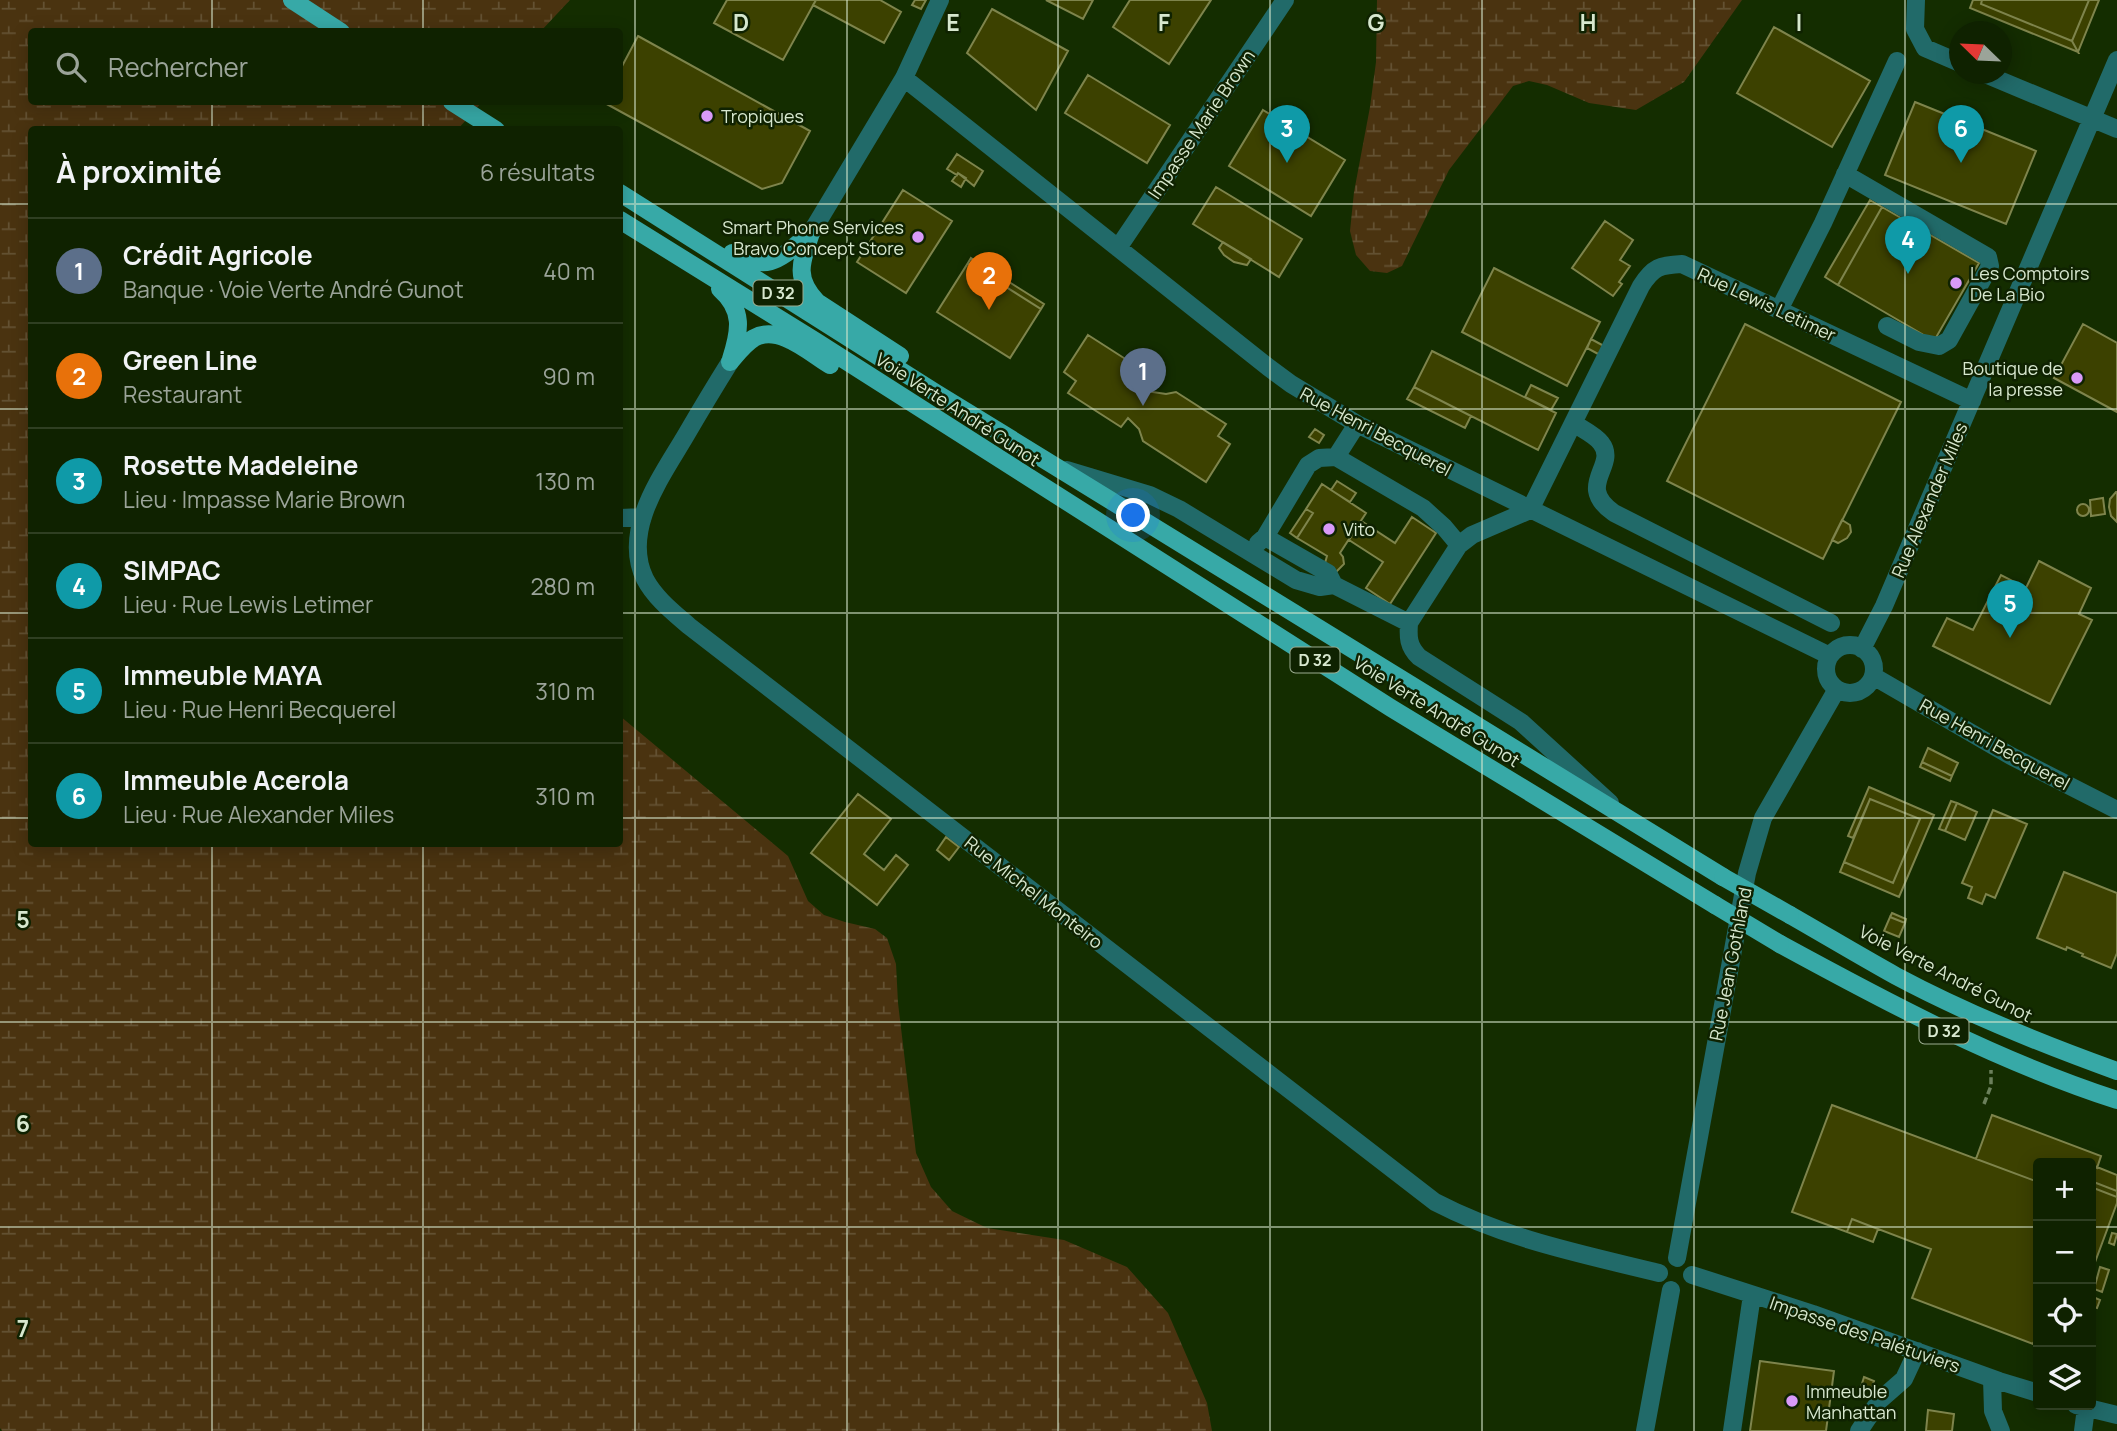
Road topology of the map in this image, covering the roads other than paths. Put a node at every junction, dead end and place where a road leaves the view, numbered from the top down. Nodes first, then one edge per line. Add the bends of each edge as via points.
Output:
1 (292, 0) edge
2 (940, 0) edge
3 (1285, 0) edge
4 (1916, 0) edge
5 (335, 28) edge
6 (1949, 59) edge
7 (2117, 60) edge
8 (1896, 61) dead end
9 (904, 79) junction
10 (2009, 84) edge
11 (457, 105) edge
12 (2092, 118) junction
13 (490, 126) edge
14 (2117, 129) edge
15 (1845, 174) junction
16 (623, 195) edge
17 (623, 222) edge
18 (680, 230) junction
19 (811, 233) junction
20 (1118, 248) junction
21 (680, 256) junction
22 (1779, 310) junction
23 (1887, 326) dead end
24 (730, 362) junction
25 (936, 393) junction
26 (1972, 401) junction
27 (918, 409) junction
28 (1573, 423) junction
29 (1357, 425) junction
30 (1336, 457) junction
31 (1059, 468) junction
32 (1530, 510) junction
33 (643, 517) junction
34 (623, 518) edge
35 (1265, 537) junction
36 (1459, 545) junction
37 (1246, 548) junction
38 (1334, 585) junction
39 (1409, 623) junction
40 (1831, 623) dead end
41 (1862, 649) junction
42 (1830, 656) junction
43 (1873, 676) junction
44 (1836, 689) junction
45 (2117, 810) edge
46 (1626, 817) junction
47 (2117, 1071) edge
48 (2117, 1100) edge
49 (1676, 1258) junction
50 (1659, 1273) junction
51 (1692, 1275) junction
52 (1671, 1290) junction
53 (1752, 1295) junction
54 (1917, 1351) junction
55 (1992, 1379) junction
56 (2033, 1391) edge
57 (2081, 1410) edge
58 (2096, 1410) edge
59 (2117, 1415) edge
60 (1645, 1431) edge
61 (1732, 1431) edge
62 (1859, 1431) edge
63 (2001, 1431) edge
64 (2083, 1431) edge

1 - 5 main road
2 - 9 street
3 - 20 street, Impasse Marie Brown
4 - 6 street via 1915,29 1924,48
7 - 12 street, Rue Alexander Miles
8 - 15 street
9 - 19 street
9 - 20 street, Rue Henri Becquerel
10 - 12 street
11 - 13 main road
12 - 14 street
12 - 26 street, Rue Alexander Miles
15 - 22 street
15 - 23 street via 1988,257 1990,266 1950,340 1938,346 1919,342
16 - 18 main road, Voie Verte André Gunot / D 32
17 - 21 main road, Voie Verte André Gunot / D 32
18 - 19 main road via 749,262 764,263
18 - 25 main road, Voie Verte André Gunot / D 32
19 - 25 main road via 801,269 808,293 914,366
20 - 29 street, Rue Henri Becquerel via 1291,384
21 - 24 main road via 734,304 738,327
21 - 27 main road, Voie Verte André Gunot / D 32
22 - 26 street, Rue Lewis Letimer
22 - 28 street, Rue Lewis Letimer via 1682,264 1657,267 1641,286
24 - 27 main road via 754,338 778,335 897,406
24 - 33 street, Rue Michel Monteiro via 660,478
25 - 31 main road, Voie Verte André Gunot / D 32
26 - 41 street, Rue Alexander Miles
27 - 48 main road, Voie Verte André Gunot / D 32, bridge via 1391,708 1780,944 1983,1048
28 - 32 street, Rue Lewis Letimer
28 - 40 street via 1602,444 1605,452 1596,487 1603,506
29 - 30 street
29 - 32 street, Rue Henri Becquerel
30 - 35 street via 1319,458 1308,465
30 - 36 street via 1423,508
31 - 37 street via 1150,495
31 - 46 main road, Voie Verte André Gunot / D 32
32 - 36 street
32 - 42 street, Rue Henri Becquerel
33 - 34 street
33 - 50 street, Rue Michel Monteiro via 639,557 645,577 689,626 1435,1202 1527,1240
35 - 37 street
35 - 38 street via 1328,573
36 - 39 street
37 - 38 street via 1296,580 1320,587
38 - 39 street
39 - 46 street via 1408,638 1419,657 1521,722
41 - 42 street via 1848,646
41 - 43 street via 1872,661
42 - 44 street via 1826,671
43 - 44 street via 1858,692
43 - 45 street, Rue Henri Becquerel
44 - 49 street, Rue Jean Gothland via 1763,818 1750,862
46 - 47 main road, Voie Verte André Gunot / D 32, bridge via 1896,976 2034,1041
49 - 50 street via 1667,1260
49 - 51 street via 1686,1261
50 - 52 street via 1662,1284
51 - 52 street via 1685,1288
51 - 53 street, Impasse des Palétuviers
52 - 60 street
53 - 54 street, Impasse des Palétuviers
53 - 61 street
54 - 55 street, Impasse des Palétuviers
54 - 62 street via 1904,1379 1880,1400
55 - 56 street, Impasse des Palétuviers
55 - 63 street via 1993,1411
57 - 64 street
58 - 59 street

